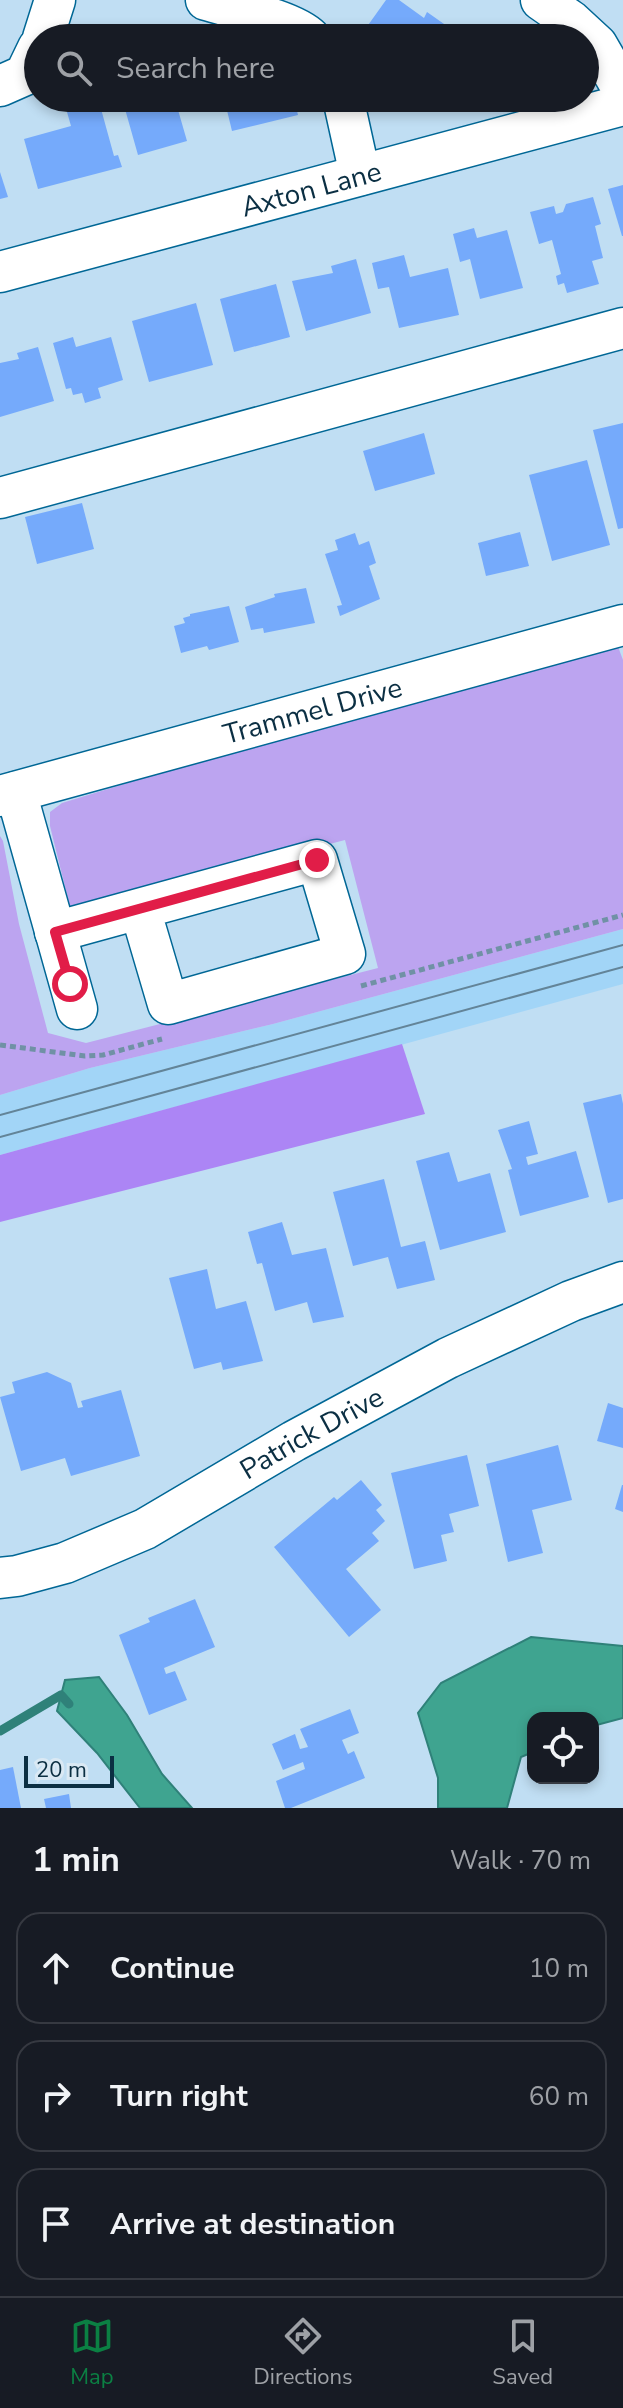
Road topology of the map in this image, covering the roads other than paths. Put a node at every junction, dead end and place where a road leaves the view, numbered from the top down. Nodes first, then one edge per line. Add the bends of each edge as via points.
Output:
1 (55, 0) edge
2 (206, 0) edge
3 (541, 0) edge
4 (49, 24) edge
5 (285, 24) edge
6 (574, 24) edge
7 (599, 48) edge
8 (24, 75) edge
9 (0, 86) edge
10 (623, 90) edge
11 (623, 105) edge
12 (599, 111) edge
13 (346, 112) edge
14 (597, 112) edge
15 (360, 175) junction
16 (0, 272) edge
17 (623, 328) edge
18 (0, 498) edge
19 (623, 625) edge
20 (8, 794) edge
21 (140, 909) junction
22 (55, 932) junction
23 (77, 1009) dead end
24 (623, 1282) edge
25 (0, 1578) edge

1 - 4 street
2 - 5 street
3 - 6 street
7 - 10 street
8 - 9 street
11 - 12 street, Axton Lane
13 - 15 street
14 - 15 street, Axton Lane
15 - 16 street, Axton Lane
17 - 18 street
19 - 20 street, Trammel Drive
20 - 22 street
21 - 21 street via 317,860 345,954 168,1004
21 - 22 street
22 - 23 street
24 - 25 street, Patrick Drive via 448,1358 145,1529 65,1563

